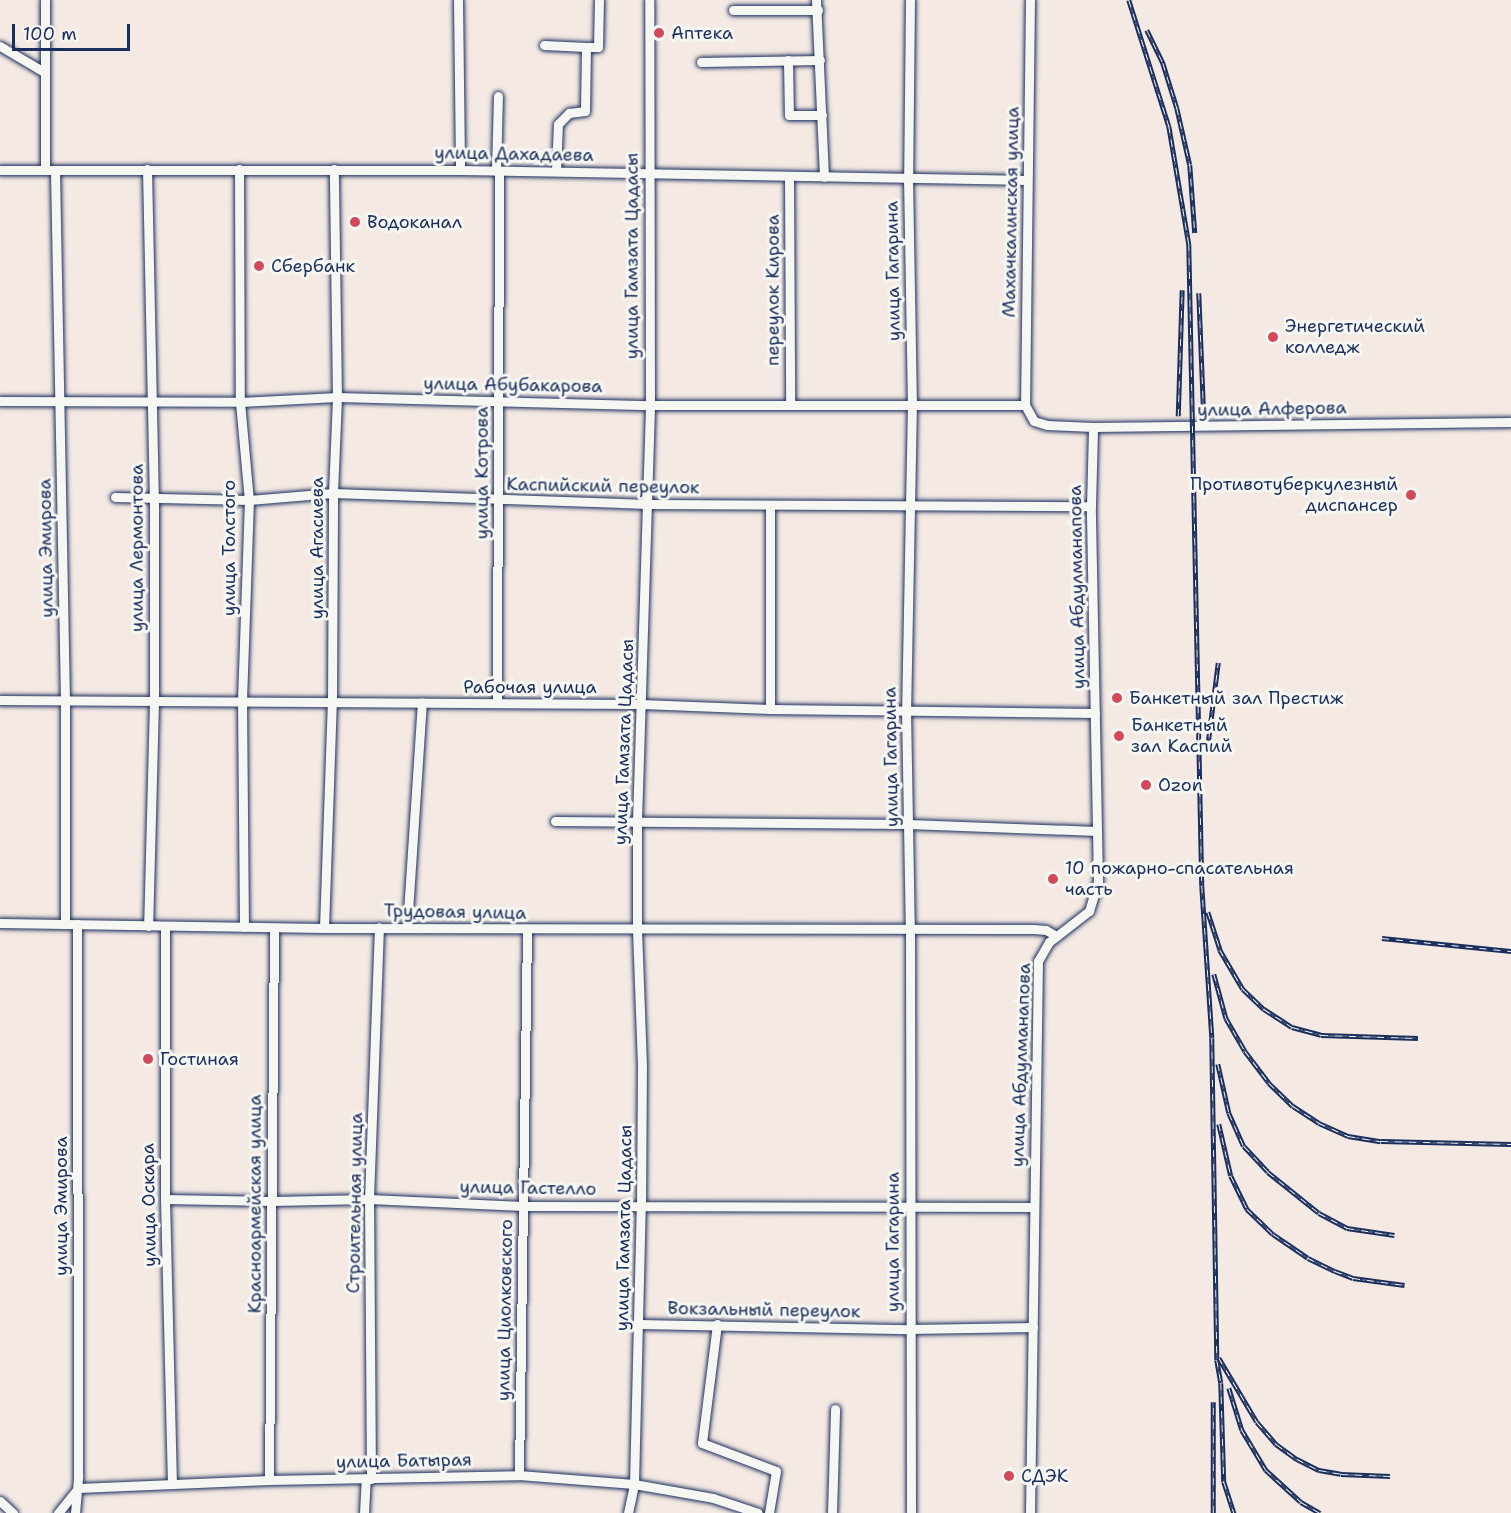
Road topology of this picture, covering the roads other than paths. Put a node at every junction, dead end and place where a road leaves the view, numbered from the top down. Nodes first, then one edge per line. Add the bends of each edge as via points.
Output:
1 (45, 0) edge
2 (458, 0) edge
3 (598, 0) edge
4 (649, 0) edge
5 (816, 0) edge
6 (910, 0) edge
7 (1030, 0) edge
8 (734, 10) dead end
9 (818, 10) junction
10 (544, 45) dead end
11 (0, 46) edge
12 (586, 47) junction
13 (788, 60) junction
14 (820, 60) junction
15 (701, 62) dead end
16 (44, 72) junction
17 (498, 96) dead end
18 (822, 115) junction
19 (147, 169) junction
20 (239, 169) junction
21 (334, 169) junction
22 (0, 170) edge
23 (460, 170) junction
24 (50, 171) junction
25 (498, 171) junction
26 (556, 171) junction
27 (648, 172) junction
28 (789, 176) junction
29 (824, 177) junction
30 (908, 177) junction
31 (1027, 180) junction
32 (337, 397) junction
33 (60, 400) junction
34 (0, 401) edge
35 (151, 401) junction
36 (498, 401) junction
37 (240, 402) junction
38 (912, 403) junction
39 (790, 404) junction
40 (650, 405) junction
41 (1025, 405) junction
42 (1034, 421) joint
43 (1511, 423) edge
44 (1093, 427) junction
45 (333, 494) junction
46 (115, 497) dead end
47 (154, 499) junction
48 (249, 500) junction
49 (500, 500) junction
50 (648, 504) junction
51 (770, 505) junction
52 (909, 506) junction
53 (1091, 506) junction
54 (242, 699) junction
55 (0, 700) edge
56 (65, 700) junction
57 (154, 702) junction
58 (332, 702) junction
59 (422, 702) junction
60 (497, 703) junction
61 (641, 704) junction
62 (770, 709) junction
63 (906, 709) junction
64 (1095, 713) junction
65 (555, 821) dead end
66 (638, 821) junction
67 (908, 824) junction
68 (1097, 831) junction
69 (0, 923) edge
70 (65, 924) junction
71 (77, 924) junction
72 (148, 926) junction
73 (165, 926) junction
74 (244, 927) junction
75 (379, 927) junction
76 (407, 927) junction
77 (274, 928) junction
78 (324, 928) junction
79 (527, 929) junction
80 (637, 929) junction
81 (910, 930) junction
82 (1056, 936) junction
83 (165, 1199) junction
84 (369, 1199) junction
85 (273, 1201) junction
86 (523, 1206) junction
87 (641, 1206) junction
88 (910, 1206) junction
89 (1034, 1207) junction
90 (639, 1324) junction
91 (717, 1324) junction
92 (1033, 1327) junction
93 (909, 1329) junction
94 (835, 1409) dead end
95 (519, 1475) junction
96 (368, 1479) junction
97 (269, 1480) junction
98 (172, 1484) junction
99 (634, 1484) junction
100 (78, 1488) junction
101 (0, 1501) edge
102 (13, 1513) edge
103 (58, 1513) edge
104 (75, 1513) edge
105 (364, 1513) edge
106 (628, 1513) edge
107 (758, 1513) edge
108 (769, 1513) edge
109 (832, 1513) edge
110 (911, 1513) edge
111 (1030, 1513) edge

1 - 16 street, улица Эмирова
2 - 23 street
3 - 12 street via 598,47
4 - 27 street, улица Гамзата Цадасы
5 - 9 street
6 - 30 street, улица Гагарина
7 - 31 street, Махачкалинская улица
8 - 9 street
9 - 14 street
10 - 12 street
11 - 16 street
12 - 26 street via 585,111 569,113 558,124
13 - 14 street
13 - 15 street
13 - 18 street via 789,115
14 - 18 street
16 - 24 street, улица Эмирова
17 - 25 street, улица Котрова
18 - 29 street
19 - 20 street, улица Дахадаева
19 - 24 street, улица Дахадаева
19 - 35 street, улица Лермонтова
20 - 21 street, улица Дахадаева
20 - 37 street, улица Толстого
21 - 23 street, улица Дахадаева
21 - 32 street, улица Агасиева
22 - 24 street, улица Дахадаева
23 - 25 street, улица Дахадаева
24 - 33 street, улица Эмирова
25 - 26 street, улица Дахадаева
25 - 36 street, улица Котрова
26 - 27 street, улица Дахадаева
27 - 28 street, улица Дахадаева
27 - 40 street, улица Гамзата Цадасы
28 - 29 street, улица Дахадаева
28 - 39 street, переулок Кирова
29 - 30 street, улица Дахадаева
30 - 31 street, улица Дахадаева
30 - 38 street, улица Гагарина
31 - 41 street, Махачкалинская улица
32 - 36 street, улица Абубакарова
32 - 37 street, улица Абубакарова
32 - 45 street, улица Агасиева
33 - 34 street, улица Абубакарова
33 - 35 street, улица Абубакарова
33 - 56 street, улица Эмирова
35 - 37 street, улица Абубакарова
35 - 47 street, улица Лермонтова
36 - 40 street, улица Абубакарова
36 - 49 street, улица Котрова
37 - 48 street, улица Толстого
38 - 39 street, улица Абубакарова
38 - 41 street, улица Абубакарова
38 - 52 street, улица Гагарина
39 - 40 street, улица Абубакарова
40 - 50 street, улица Гамзата Цадасы
41 - 42 street, Махачкалинская улица
42 - 44 street, улица Алферова
43 - 44 street, улица Алферова
44 - 53 street, улица Абдулманапова
45 - 48 street, Каспийский переулок
45 - 49 street, Каспийский переулок
45 - 58 street, улица Агасиева
46 - 47 street, Каспийский переулок
47 - 48 street, Каспийский переулок
47 - 57 street, улица Лермонтова
48 - 54 street, улица Толстого
49 - 50 street, Каспийский переулок
49 - 60 street, улица Котрова
50 - 51 street, Каспийский переулок
50 - 61 street, улица Гамзата Цадасы
51 - 52 street, Каспийский переулок
51 - 62 street
52 - 53 street, Каспийский переулок
52 - 63 street, улица Гагарина
53 - 64 street, улица Абдулманапова
54 - 57 street, Рабочая улица
54 - 58 street, Рабочая улица
54 - 74 street, улица Толстого
55 - 56 street, Рабочая улица
56 - 57 street, Рабочая улица
56 - 70 street, улица Эмирова
57 - 72 street, улица Лермонтова
58 - 59 street, Рабочая улица
58 - 78 street, улица Агасиева
59 - 60 street, Рабочая улица
59 - 76 street
60 - 61 street, Рабочая улица
61 - 62 street, Рабочая улица
61 - 66 street, улица Гамзата Цадасы
62 - 63 street, Рабочая улица
63 - 64 street, Рабочая улица
63 - 67 street, улица Гагарина
64 - 68 street, улица Абдулманапова
65 - 66 street
66 - 67 street
66 - 80 street, улица Гамзата Цадасы
67 - 68 street
67 - 81 street, улица Гагарина
68 - 82 street, улица Абдулманапова via 1098,881 1089,911
69 - 70 street, Трудовая улица
70 - 71 street, Трудовая улица
71 - 72 street, Трудовая улица
71 - 100 street, улица Эмирова
72 - 73 street, Трудовая улица
73 - 74 street, Трудовая улица
73 - 83 street, улица Оскара
74 - 77 street, Трудовая улица
75 - 76 street, Трудовая улица
75 - 78 street, Трудовая улица
75 - 84 street, Строительная улица
76 - 79 street, Трудовая улица
77 - 78 street, Трудовая улица
77 - 85 street, Красноармейская улица
79 - 80 street, Трудовая улица
79 - 86 street, улица Циолковского
80 - 81 street, Трудовая улица
80 - 87 street, улица Гамзата Цадасы via 642,1066
81 - 82 street, Трудовая улица via 1033,929
81 - 88 street, улица Гагарина
82 - 89 street, улица Абдулманапова via 1042,951 1036,976
83 - 85 street, улица Гастелло
83 - 98 street, улица Оскара
84 - 85 street, улица Гастелло
84 - 86 street, улица Гастелло
84 - 96 street, Строительная улица
85 - 97 street, Красноармейская улица
86 - 87 street, улица Гастелло
86 - 95 street, улица Циолковского
87 - 88 street, улица Гастелло
87 - 90 street, улица Гамзата Цадасы
88 - 89 street, улица Гастелло
88 - 93 street, улица Гагарина
89 - 92 street, улица Абдулманапова
90 - 91 street, Вокзальный переулок
90 - 99 street, улица Гамзата Цадасы
91 - 93 street, Вокзальный переулок
91 - 108 street via 702,1443 777,1471
92 - 93 street, Вокзальный переулок
92 - 111 street, улица Абдулманапова
93 - 110 street, улица Гагарина
94 - 109 street
95 - 96 street, улица Батырая
95 - 99 street, улица Батырая
96 - 97 street, улица Батырая
96 - 105 street, Строительная улица
97 - 98 street, улица Батырая
98 - 100 street, улица Батырая
99 - 106 street, улица Гамзата Цадасы
99 - 107 street, улица Батырая via 713,1498
100 - 103 street
100 - 104 street, улица Эмирова
101 - 102 street

